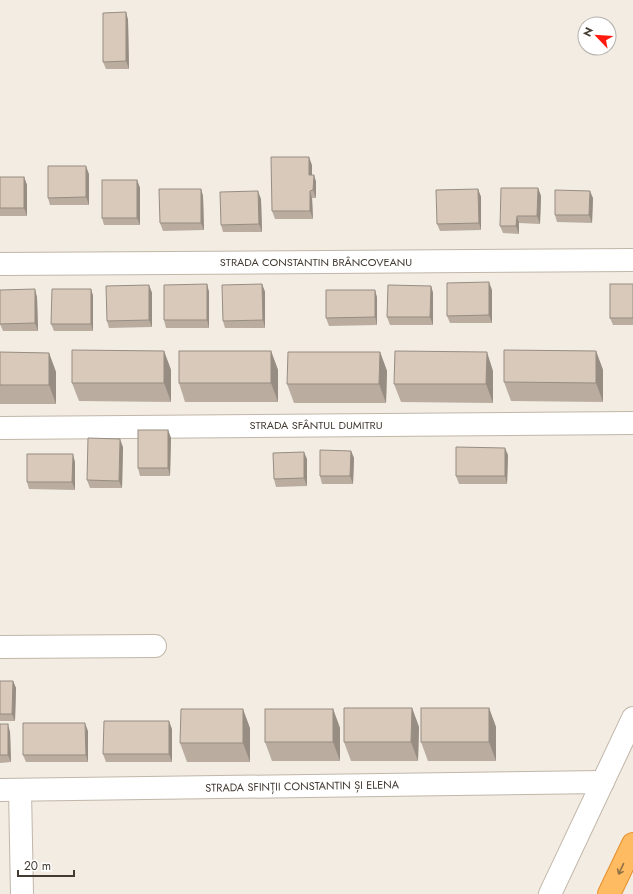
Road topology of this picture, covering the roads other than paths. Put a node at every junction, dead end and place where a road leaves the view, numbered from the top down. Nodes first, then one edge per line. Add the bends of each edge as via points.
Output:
1 (633, 260) edge
2 (0, 264) edge
3 (633, 423) edge
4 (0, 428) edge
5 (155, 646) dead end
6 (0, 647) edge
7 (633, 718) edge
8 (603, 782) junction
9 (10, 790) edge
10 (633, 844) edge
11 (22, 894) edge
12 (550, 894) edge
13 (609, 894) edge

1 - 2 street, STRADA CONSTANTIN BRÂNCOVEANU
3 - 4 street, STRADA SFÂNTUL DUMITRU
5 - 6 street
7 - 8 street
8 - 9 street, STRADA SFINȚII CONSTANTIN ȘI ELENA
8 - 12 street
9 - 11 street
10 -> 13 highway

